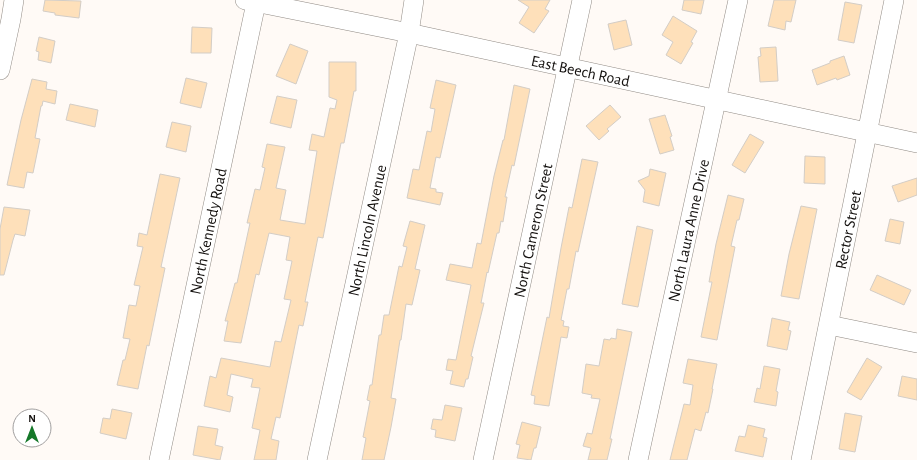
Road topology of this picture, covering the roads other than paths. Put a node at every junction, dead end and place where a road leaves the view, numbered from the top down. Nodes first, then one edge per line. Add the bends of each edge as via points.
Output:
1 (14, 0) edge
2 (414, 0) edge
3 (582, 0) edge
4 (738, 0) edge
5 (894, 0) edge
6 (251, 1) edge
7 (409, 33) junction
8 (568, 67) junction
9 (0, 70) edge
10 (716, 100) junction
11 (867, 133) junction
12 (917, 143) edge
13 (829, 325) junction
14 (917, 342) edge
15 (159, 460) edge
16 (317, 460) edge
17 (483, 460) edge
18 (638, 460) edge
19 (801, 460) edge

1 - 9 street
2 - 7 street, North Lincoln Avenue
3 - 8 street, North Cameron Street
4 - 10 street, North Laura Anne Drive
5 - 11 street, Rector Street
6 - 7 street, East Beech Road
6 - 15 street, North Kennedy Road
7 - 8 street, East Beech Road
7 - 16 street, North Lincoln Avenue
8 - 10 street, East Beech Road
8 - 17 street, North Cameron Street
10 - 11 street, East Beech Road
10 - 18 street, North Laura Anne Drive
11 - 12 street, East Beech Road
11 - 13 street, Rector Street
13 - 14 street
13 - 19 street, Rector Street

